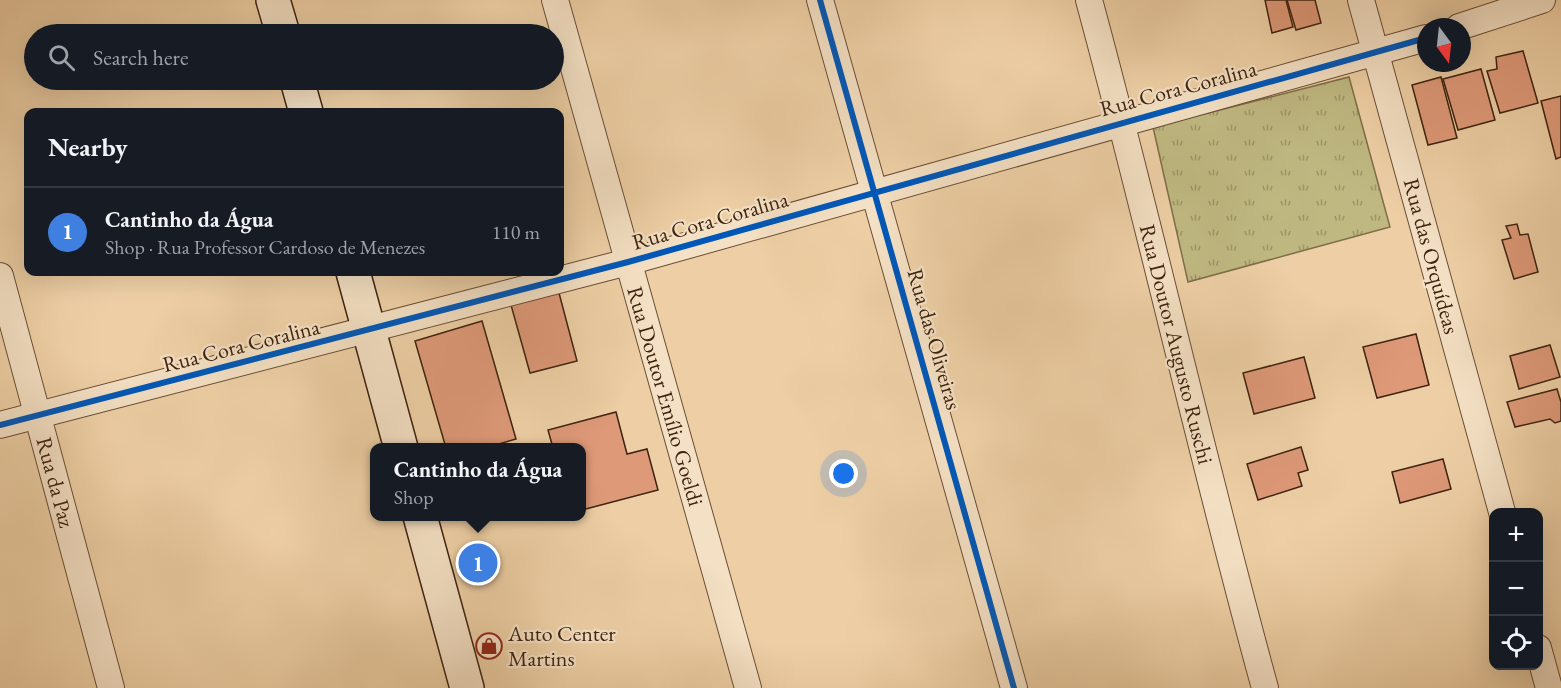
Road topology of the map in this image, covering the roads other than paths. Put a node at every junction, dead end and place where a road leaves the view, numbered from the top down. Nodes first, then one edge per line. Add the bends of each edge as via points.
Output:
1 (273, 0) edge
2 (555, 0) edge
3 (820, 0) edge
4 (1089, 0) edge
5 (1361, 0) edge
6 (1542, 0) edge
7 (1471, 23) edge
8 (281, 24) edge
9 (562, 24) edge
10 (564, 32) edge
11 (1417, 41) edge
12 (1376, 54) junction
13 (300, 90) edge
14 (305, 108) edge
15 (1122, 122) junction
16 (875, 191) junction
17 (628, 262) junction
18 (0, 276) edge
19 (354, 276) edge
20 (369, 331) junction
21 (38, 415) junction
22 (0, 425) edge
23 (400, 443) edge
24 (1501, 508) edge
25 (421, 521) edge
26 (1543, 663) edge
27 (111, 688) edge
28 (467, 688) edge
29 (748, 688) edge
30 (1014, 688) edge
31 (1265, 688) edge
32 (1550, 688) edge

1 - 8 street
2 - 9 street, Rua Doutor Emílio Goeldi
3 - 16 street, Rua das Oliveiras
4 - 15 street, Rua Doutor Augusto Ruschi
5 - 12 street, Rua das Orquídeas
6 - 7 street
10 - 17 street, Rua Doutor Emílio Goeldi
11 - 12 street, Rua Cora Coralina
12 - 15 street, Rua Cora Coralina
12 - 24 street, Rua das Orquídeas
13 - 14 street
15 - 16 street, Rua Cora Coralina
15 - 31 street, Rua Doutor Augusto Ruschi
16 - 17 street, Rua Cora Coralina
16 - 30 street, Rua das Oliveiras
17 - 20 street, Rua Cora Coralina
17 - 29 street, Rua Doutor Emílio Goeldi
18 - 21 street, Rua da Paz
19 - 20 street
20 - 21 street, Rua Cora Coralina
20 - 23 street
21 - 22 street, Rua Cora Coralina
21 - 27 street, Rua da Paz
25 - 28 street
26 - 32 street

